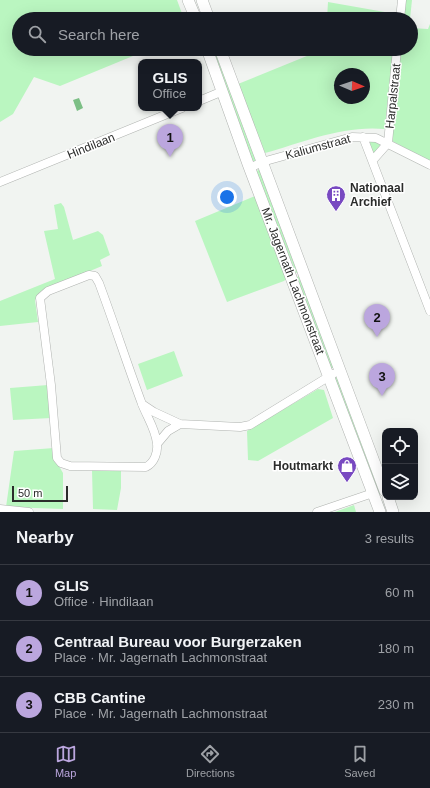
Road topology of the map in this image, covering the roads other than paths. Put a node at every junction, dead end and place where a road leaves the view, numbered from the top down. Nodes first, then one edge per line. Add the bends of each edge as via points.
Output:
1 (188, 0) edge
2 (202, 0) edge
3 (402, 0) edge
4 (193, 12) edge
5 (206, 12) edge
6 (401, 12) edge
7 (210, 56) edge
8 (223, 56) edge
9 (396, 56) edge
10 (223, 91) junction
11 (202, 100) edge
12 (175, 111) edge
13 (363, 137) junction
14 (388, 143) junction
15 (372, 160) junction
16 (262, 162) junction
17 (430, 165) edge
18 (250, 168) junction
19 (0, 182) edge
20 (430, 311) edge
21 (341, 371) junction
22 (329, 376) junction
23 (142, 404) junction
24 (180, 424) junction
25 (157, 444) junction
26 (382, 483) edge
27 (380, 497) edge
28 (0, 509) edge
29 (29, 512) edge
30 (317, 512) edge
31 (380, 512) edge
32 (393, 512) edge

1 - 4 main road
2 - 5 main road
3 - 6 street
7 - 10 main road, Mr. Jagernath Lachmonstraat
8 - 16 main road, Mr. Jagernath Lachmonstraat
9 - 14 street, Harpalstraat
10 - 11 street
10 - 18 main road, Mr. Jagernath Lachmonstraat
12 - 19 street, Hindilaan
13 - 14 street, Kaliumstraat via 376,138
13 - 15 street
13 - 16 street, Kaliumstraat via 352,137
14 - 15 street
14 - 17 street, Kaliumstraat
15 - 20 street
16 - 18 street, Kaliumstraat
16 - 21 main road, Mr. Jagernath Lachmonstraat
18 - 22 main road, Mr. Jagernath Lachmonstraat
21 - 22 street
21 - 26 main road, Mr. Jagernath Lachmonstraat
22 - 24 street via 250,425 240,427
22 - 27 main road, Mr. Jagernath Lachmonstraat
23 - 24 street
23 - 25 street
23 - 25 street via 95,276 83,277 44,293 39,303 52,385 59,461 65,465 77,466 146,467 153,461
24 - 25 street via 168,431
27 - 30 street
27 - 31 main road, Mr. Jagernath Lachmonstraat
27 - 32 main road, Mr. Jagernath Lachmonstraat
28 - 29 street

